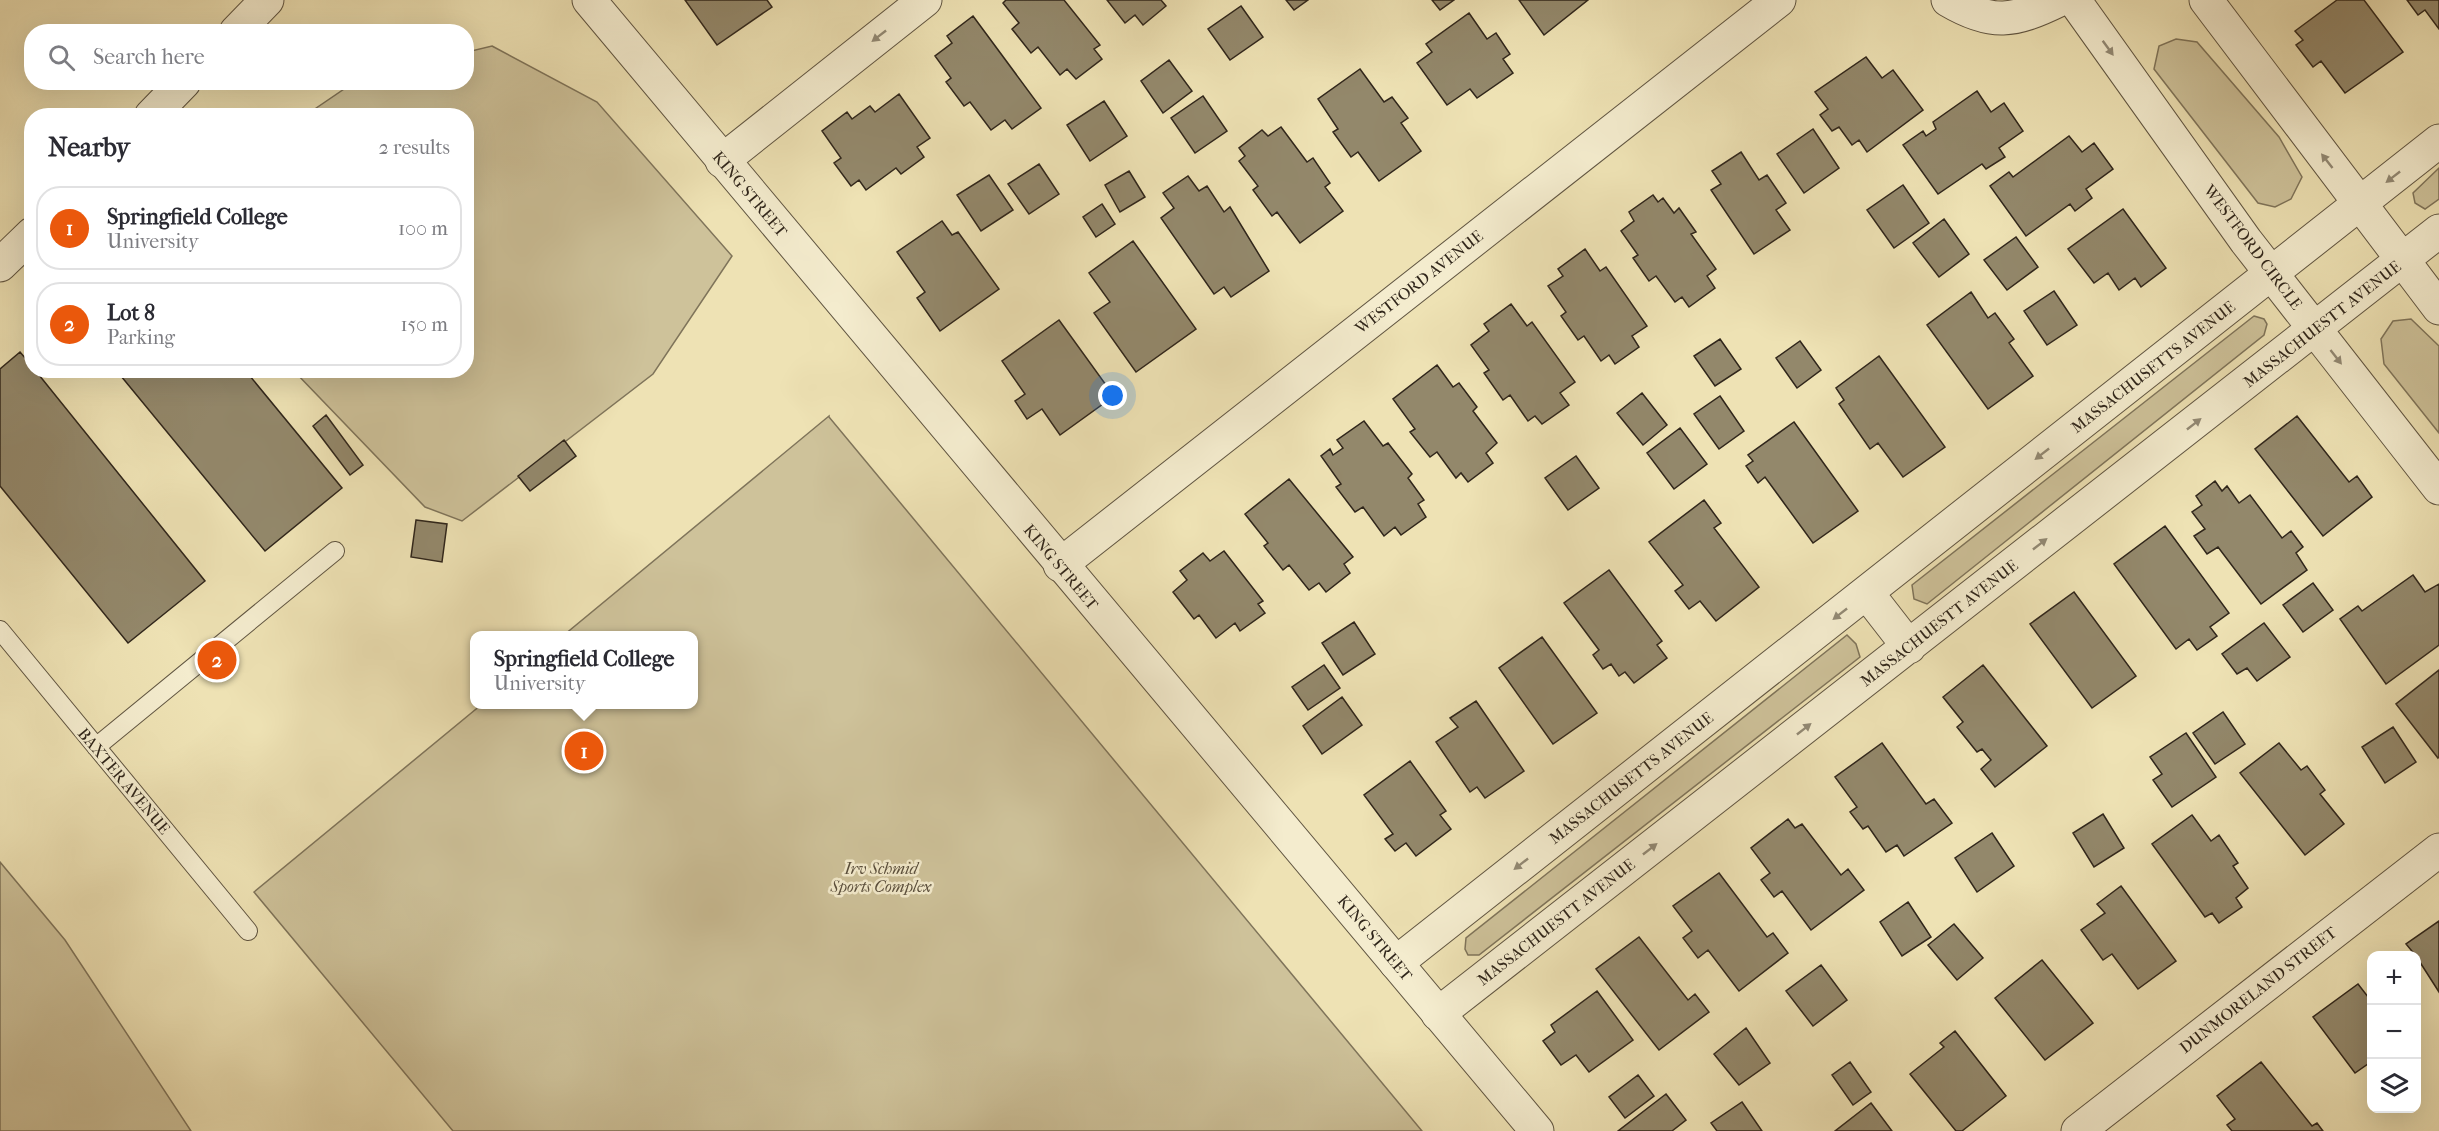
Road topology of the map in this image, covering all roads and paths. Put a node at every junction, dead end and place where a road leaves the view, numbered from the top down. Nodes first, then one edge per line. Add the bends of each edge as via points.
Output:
1 (267, 0) edge
2 (589, 0) edge
3 (925, 0) edge
4 (1779, 0) edge
5 (1948, 0) edge
6 (2059, 0) edge
7 (2074, 0) edge
8 (2206, 0) edge
9 (244, 24) edge
10 (176, 90) edge
11 (159, 108) edge
12 (2439, 141) edge
13 (722, 161) junction
14 (2360, 204) junction
15 (2439, 231) edge
16 (24, 242) edge
17 (2402, 260) junction
18 (0, 265) edge
19 (2271, 274) junction
20 (2439, 308) edge
21 (2315, 330) junction
22 (2439, 488) edge
23 (335, 551) dead end
24 (1060, 565) junction
25 (1867, 593) junction
26 (0, 630) edge
27 (1909, 647) junction
28 (96, 747) junction
29 (2439, 850) edge
30 (248, 931) dead end
31 (1396, 963) junction
32 (1438, 1014) junction
33 (1537, 1131) edge
34 (2078, 1131) edge

1 - 9 street
2 - 13 street, KING STREET
3 -> 13 street
4 - 24 street, WESTFORD AVENUE
5 - 6 street via 1980,17 1996,20 2013,18
7 -> 19 street, WESTFORD CIRCLE
14 -> 8 street
10 - 11 street
12 -> 14 street, MASSACHUSETTS AVENUE
13 - 24 street, KING STREET
14 - 17 street
14 - 19 street, MASSACHUSETTS AVENUE
15 - 17 street, MASSACHUESTT AVENUE
16 - 18 street
17 - 20 street
17 - 21 street, MASSACHUESTT AVENUE
19 - 21 street, WESTFORD CIRCLE
19 -> 25 street, MASSACHUSETTS AVENUE
21 -> 22 street, WESTFORD CIRCLE
27 -> 21 street, MASSACHUESTT AVENUE
23 - 28 lane
24 - 31 street, KING STREET
25 - 27 street
25 -> 31 street, MASSACHUSETTS AVENUE
26 - 28 lane, BAXTER AVENUE
32 -> 27 street, MASSACHUESTT AVENUE
28 - 30 lane, BAXTER AVENUE
29 - 34 street, DUNMORELAND STREET
31 - 32 street, KING STREET
32 - 33 street, KING STREET

